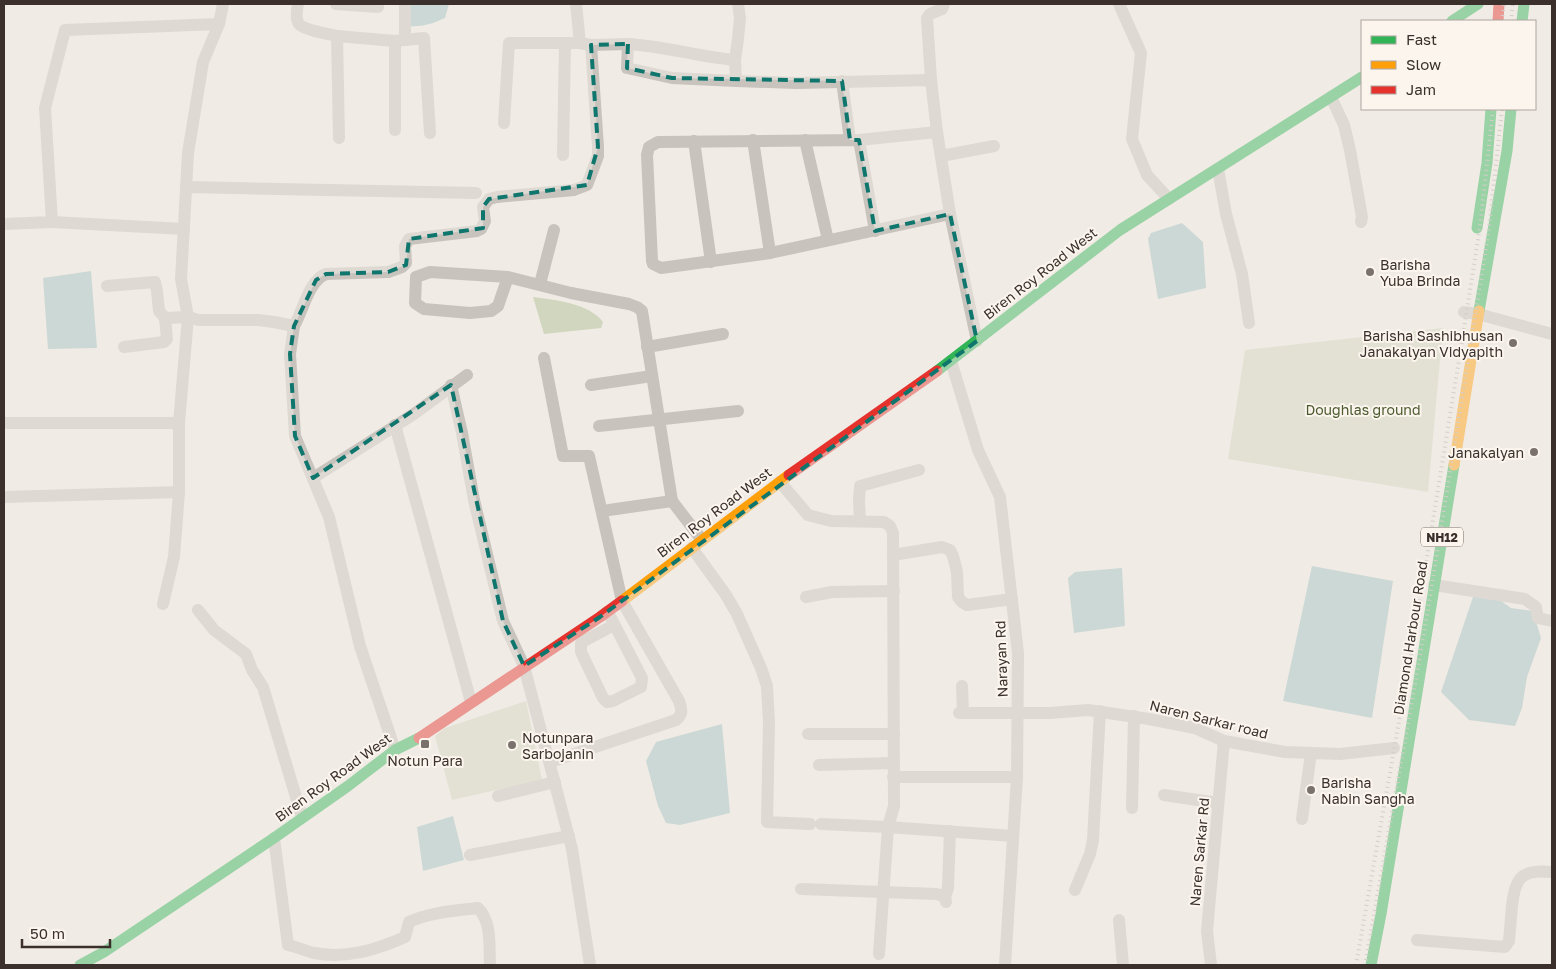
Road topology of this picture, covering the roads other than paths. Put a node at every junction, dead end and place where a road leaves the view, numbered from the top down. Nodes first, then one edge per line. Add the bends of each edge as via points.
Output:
1 (223, 4) edge
2 (298, 4) edge
3 (336, 4) edge
4 (406, 4) edge
5 (576, 4) edge
6 (738, 4) edge
7 (944, 4) edge
8 (1119, 4) edge
9 (1478, 4) edge
10 (1499, 4) edge
11 (1524, 4) edge
12 (378, 7) dead end
13 (1454, 20) edge
14 (1498, 20) edge
15 (1522, 20) edge
16 (219, 24) junction
17 (337, 36) junction
18 (400, 40) junction
19 (565, 43) junction
20 (585, 44) junction
21 (628, 44) junction
22 (734, 60) junction
23 (1361, 78) edge
24 (931, 80) junction
25 (736, 81) junction
26 (842, 81) junction
27 (1331, 96) junction
28 (1491, 110) edge
29 (1512, 110) edge
30 (504, 123) dead end
31 (395, 130) dead end
32 (937, 132) junction
33 (430, 133) dead end
34 (1489, 136) junction
35 (339, 138) dead end
36 (1508, 139) junction
37 (752, 140) junction
38 (805, 140) junction
39 (854, 140) junction
40 (694, 141) junction
41 (994, 146) dead end
42 (563, 155) dead end
43 (941, 156) junction
44 (1218, 169) junction
45 (186, 187) junction
46 (476, 193) dead end
47 (1169, 199) junction
48 (950, 214) junction
49 (52, 222) junction
50 (1361, 222) dead end
51 (4, 224) edge
52 (184, 229) junction
53 (554, 230) dead end
54 (874, 231) junction
55 (1475, 238) dead end
56 (828, 240) junction
57 (770, 253) junction
58 (710, 262) junction
59 (508, 277) junction
60 (540, 284) junction
61 (107, 286) dead end
62 (1464, 312) dead end
63 (1478, 314) junction
64 (188, 317) junction
65 (165, 318) junction
66 (1249, 323) dead end
67 (294, 326) junction
68 (723, 334) dead end
69 (1552, 334) edge
70 (977, 342) junction
71 (647, 347) junction
72 (124, 348) dead end
73 (544, 358) dead end
74 (951, 362) junction
75 (467, 375) dead end
76 (652, 376) junction
77 (451, 385) junction
78 (591, 385) dead end
79 (738, 411) dead end
80 (659, 419) junction
81 (179, 422) junction
82 (4, 423) edge
83 (395, 425) junction
84 (598, 426) dead end
85 (919, 470) dead end
86 (313, 478) junction
87 (780, 482) junction
88 (179, 492) junction
89 (4, 497) edge
90 (672, 501) junction
91 (609, 510) dead end
92 (860, 522) junction
93 (697, 544) junction
94 (893, 555) junction
95 (1434, 585) junction
96 (894, 591) junction
97 (806, 597) dead end
98 (1012, 599) junction
99 (622, 601) junction
100 (163, 604) dead end
101 (198, 610) dead end
102 (607, 612) junction
103 (1552, 621) edge
104 (614, 625) junction
105 (524, 666) junction
106 (962, 686) dead end
107 (471, 702) junction
108 (1100, 711) junction
109 (1017, 712) junction
110 (1134, 716) junction
111 (808, 734) dead end
112 (894, 734) junction
113 (1224, 740) junction
114 (1394, 748) dead end
115 (395, 750) junction
116 (1311, 753) junction
117 (550, 762) junction
118 (894, 763) junction
119 (819, 765) dead end
120 (894, 777) junction
121 (1017, 777) junction
122 (555, 782) junction
123 (1164, 795) dead end
124 (498, 796) dead end
125 (1218, 803) junction
126 (1132, 808) dead end
127 (302, 817) junction
128 (1302, 819) dead end
129 (888, 827) junction
130 (950, 832) junction
131 (569, 836) junction
132 (1013, 836) junction
133 (274, 838) junction
134 (470, 855) dead end
135 (1552, 872) edge
136 (801, 889) dead end
137 (1075, 890) dead end
138 (884, 893) junction
139 (1119, 920) dead end
140 (1417, 940) dead end
141 (314, 953) junction
142 (879, 954) dead end
143 (80, 965) edge
144 (319, 965) edge
145 (490, 965) edge
146 (590, 965) edge
147 (1005, 965) edge
148 (1123, 965) edge
149 (1211, 965) edge
150 (1371, 965) edge

1 - 16 street
2 - 17 street via 300,25
3 - 12 street
4 - 18 street
5 - 20 street
6 - 22 street via 739,32
7 - 24 street via 942,10 927,18
8 - 47 street via 1141,53 1132,139 1147,175
9 - 13 main road
10 - 14 main road
11 - 15 main road
16 - 45 street via 203,62 188,153
16 - 49 street via 65,30 45,108
17 - 18 street
17 - 35 street
18 - 31 street
18 - 33 street via 424,38
19 - 20 street
19 - 30 street via 509,43
19 - 42 street
20 - 21 street
20 - 67 street via 598,147 598,156 587,185 574,190 488,199 483,207 485,221 481,229 409,239 405,246 406,263 397,269 320,276
21 - 22 street via 654,45
21 - 25 street via 627,68 672,78
22 - 25 street
23 - 27 main road, Biren Roy Road West
24 - 26 street
24 - 32 street
25 - 26 street
26 - 39 street
27 - 44 main road, Biren Roy Road West
27 - 50 street via 1344,125 1350,150
28 - 34 main road
29 - 36 main road, Diamond Harbour Road / NH12
32 - 39 street
32 - 43 street
34 - 36 main road
34 - 55 main road
36 - 63 main road, Diamond Harbour Road / NH12
37 - 38 street
37 - 40 street
37 - 57 street
38 - 39 street
38 - 56 street
39 - 54 street
40 - 58 street
40 - 58 street via 658,142 650,147 652,261 661,268
41 - 43 street
43 - 48 street
44 - 47 main road, Biren Roy Road West
44 - 66 street via 1242,274
45 - 46 street
45 - 52 street
47 - 70 main road, Biren Roy Road West via 1120,230
48 - 54 street
48 - 70 street
49 - 51 street
49 - 52 street
52 - 64 street via 181,279
53 - 60 street
54 - 56 street
56 - 57 street
57 - 58 street
59 - 59 street via 498,306 491,311 470,313 424,309 415,303 416,277 430,272
59 - 60 street
60 - 71 street via 637,307 642,311
61 - 65 street via 155,282 159,312
62 - 63 street
63 - 69 street
63 - 95 main road, Diamond Harbour Road / NH12
64 - 65 street
64 - 67 street via 266,321
64 - 81 street
65 - 72 street via 164,342
67 - 86 street via 290,354 295,436
68 - 71 street
70 - 74 main road, Biren Roy Road West
71 - 76 street
73 - 99 street via 563,456 589,456
74 - 87 main road, Biren Roy Road West
74 - 98 street, Narayan Rd via 978,450 1000,497
75 - 77 street
76 - 78 street
76 - 80 street
77 - 83 street
77 - 105 street via 503,621
79 - 80 street
80 - 84 street
80 - 90 street
81 - 82 street
81 - 88 street
83 - 86 street
83 - 107 street
85 - 92 street via 860,486
86 - 115 street via 329,517 360,646
87 - 92 street via 808,515 831,521
87 - 93 main road, Biren Roy Road West
88 - 89 street
88 - 100 street via 174,556
90 - 91 street
90 - 93 street
92 - 94 street via 884,522 890,526
93 - 99 main road, Biren Roy Road West
93 - 129 street via 737,614 767,686 767,822
94 - 96 street
94 - 98 street via 942,547 950,550 953,556 958,597 966,605
95 - 103 street via 1525,598 1536,606 1538,618
95 - 150 main road, Diamond Harbour Road / NH12
96 - 97 street via 832,592
96 - 112 street
98 - 109 street, Narayan Rd via 1018,653
99 - 102 main road, Biren Roy Road West
99 - 117 street via 679,701 681,716
101 - 127 street via 214,630 246,654 263,688
102 - 104 street
102 - 105 main road, Biren Roy Road West
104 - 104 street via 642,682 641,687 607,702 580,647 584,641
105 - 107 main road, Biren Roy Road West
105 - 117 street
106 - 109 street, Naren Sarkar road via 961,712
107 - 115 main road, Biren Roy Road West
108 - 109 street, Naren Sarkar road
108 - 110 street, Naren Sarkar road
108 - 137 street via 1093,840
109 - 121 street, Narayan Rd
110 - 113 street, Naren Sarkar road via 1194,728
110 - 126 street
111 - 112 street
112 - 118 street
113 - 116 street, Naren Sarkar road via 1285,752
113 - 125 street, Naren Sarkar Rd
114 - 116 street, Naren Sarkar road via 1340,754
115 - 127 main road, Biren Roy Road West
116 - 128 street
117 - 122 street
118 - 119 street
118 - 120 street
120 - 121 street
120 - 129 street via 894,806
121 - 132 street, Narayan Rd
122 - 124 street
122 - 131 street
123 - 125 street
125 - 149 street, Naren Sarkar Rd via 1207,932
127 - 133 main road, Biren Roy Road West
129 - 130 street
129 - 138 street
130 - 132 street
130 - 138 street via 945,899 937,894
131 - 134 street
131 - 146 street
132 - 147 street, Narayan Rd
133 - 141 street via 288,945
133 - 143 main road, Biren Roy Road West
135 - 140 street via 1527,874 1518,880 1514,888 1509,941 1505,947
136 - 138 street
138 - 142 street
139 - 148 street
141 - 144 street
141 - 145 street via 345,955 374,950 405,938 409,922 416,919 478,908 487,922

